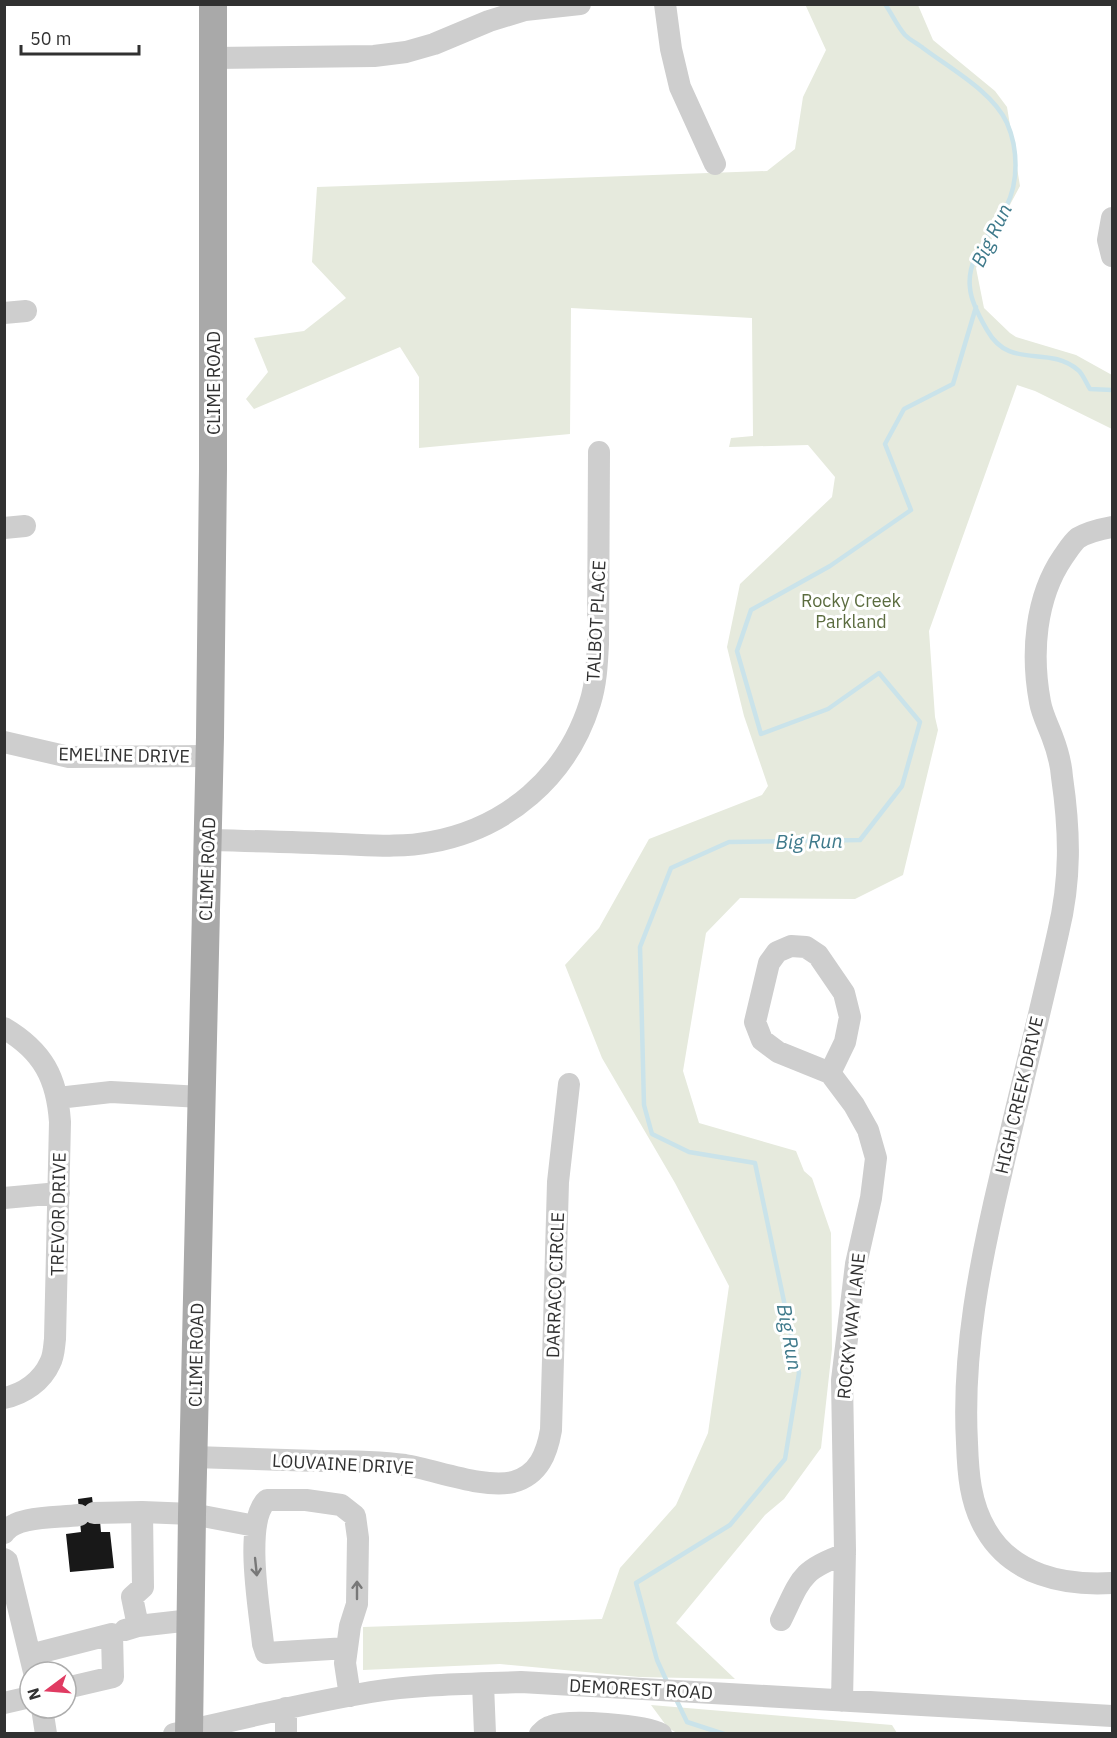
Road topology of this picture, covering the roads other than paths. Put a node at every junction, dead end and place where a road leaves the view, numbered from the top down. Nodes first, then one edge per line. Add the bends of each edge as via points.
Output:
1 (213, 4) edge
2 (580, 4) edge
3 (665, 4) edge
4 (213, 58) junction
5 (715, 164) dead end
6 (1113, 218) edge
7 (1113, 255) edge
8 (599, 452) dead end
9 (1113, 527) edge
10 (4, 742) edge
11 (209, 756) junction
12 (208, 840) junction
13 (4, 1028) edge
14 (830, 1073) junction
15 (569, 1084) dead end
16 (201, 1097) junction
17 (58, 1098) junction
18 (59, 1193) junction
19 (4, 1198) edge
20 (4, 1398) edge
21 (194, 1457) junction
22 (525, 1477) joint
23 (141, 1512) junction
24 (192, 1514) junction
25 (255, 1526) junction
26 (4, 1533) edge
27 (845, 1554) junction
28 (4, 1559) edge
29 (1113, 1583) edge
30 (191, 1620) junction
31 (781, 1620) dead end
32 (138, 1626) junction
33 (112, 1634) junction
34 (347, 1648) junction
35 (31, 1660) edge
36 (40, 1660) edge
37 (483, 1684) junction
38 (78, 1685) edge
39 (350, 1696) junction
40 (842, 1701) junction
41 (286, 1708) junction
42 (1113, 1716) edge
43 (184, 1732) edge
44 (542, 1732) edge
45 (286, 1734) edge
46 (485, 1734) edge
47 (661, 1734) edge

1 - 4 main road, CLIME ROAD
2 - 4 street via 525,10 406,52 374,56
3 - 5 street via 680,87
4 - 11 main road, CLIME ROAD
6 - 7 street via 1108,240
8 - 12 street, TALBOT PLACE via 596,675 579,733 561,764 537,789 511,811 484,826 430,843
9 - 29 street, HIGH CREEK DRIVE via 1079,537 1071,545 1048,584 1040,610 1037,681 1040,707 1054,739 1063,778 1069,871 1059,931 977,1278 965,1403 971,1491 987,1532 1001,1550 1039,1575 1064,1582
10 - 11 street, EMELINE DRIVE via 69,756
11 - 12 main road, CLIME ROAD
12 - 16 main road, CLIME ROAD
13 - 17 street, TREVOR DRIVE via 37,1054
14 - 14 street via 778,1052 762,1040 755,1022 769,963 777,952 791,946 806,947 818,955 844,993 850,1017 845,1042
14 - 27 street, ROCKY WAY LANE via 868,1130 876,1158 856,1264 842,1380
15 - 22 street, DARRACQ CIRCLE via 558,1182 551,1430 544,1457
16 - 17 street via 111,1092
16 - 21 main road, CLIME ROAD
17 - 18 street, TREVOR DRIVE
18 - 19 street
18 - 20 street, TREVOR DRIVE via 56,1330 51,1362 37,1382 16,1396
21 - 22 street, LOUVAINE DRIVE via 405,1465 492,1483
21 - 24 main road, CLIME ROAD
23 - 24 street
23 - 26 street via 21,1522
23 - 32 street via 142,1587 132,1597
24 - 25 street
24 - 30 main road, CLIME ROAD
25 -> 34 street via 253,1544 266,1653
34 -> 25 street via 357,1604 355,1516 341,1505 267,1500 260,1506
27 - 31 street via 803,1575
27 - 40 street, ROCKY WAY LANE
28 - 35 street
30 - 32 street
30 - 43 main road, CLIME ROAD
32 - 33 street
33 - 36 street
33 - 38 street via 113,1677
34 - 39 street
37 - 39 street, DEMOREST ROAD via 427,1686
37 - 40 street, DEMOREST ROAD via 521,1682
37 - 46 street
39 - 41 street, DEMOREST ROAD
40 - 42 street, DEMOREST ROAD
41 - 43 street, DEMOREST ROAD
41 - 45 street
44 - 47 street via 564,1723 626,1726

